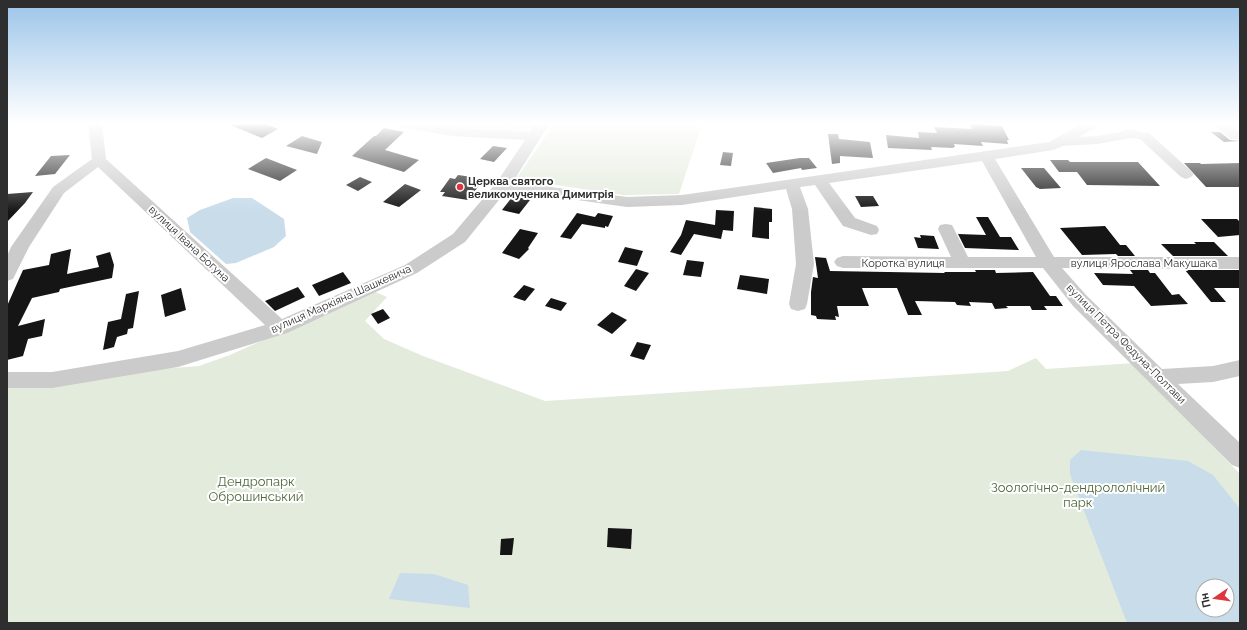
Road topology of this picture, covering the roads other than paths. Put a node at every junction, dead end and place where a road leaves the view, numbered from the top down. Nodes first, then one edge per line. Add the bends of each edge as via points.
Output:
1 (98, 153) edge
2 (523, 153) edge
3 (1009, 153) edge
4 (1163, 153) edge
5 (987, 157) junction
6 (99, 160) junction
7 (1186, 174) dead end
8 (819, 180) junction
9 (504, 184) junction
10 (791, 184) junction
11 (946, 229) dead end
12 (871, 230) dead end
13 (843, 262) dead end
14 (963, 263) junction
15 (1240, 263) edge
16 (1049, 264) junction
17 (7, 275) edge
18 (798, 304) dead end
19 (280, 328) junction
20 (1240, 368) edge
21 (1158, 377) junction
22 (7, 380) edge
23 (1240, 458) edge

1 - 6 street
2 - 9 street, вулиця Маркіяна Шашкевича
3 - 5 street
4 - 7 street
5 - 8 street
5 - 16 street, вулиця Петра Федуна-Полтави
6 - 17 street via 58,190 20,247
6 - 19 street, вулиця Івана Богуна
8 - 10 street
8 - 12 street via 849,222
9 - 10 street via 627,202 682,200
9 - 19 street, вулиця Маркіяна Шашкевича via 459,238 411,270
10 - 18 street via 800,209 805,264
11 - 14 street, Коротка вулиця
13 - 14 street, Коротка вулиця
14 - 16 street, Коротка вулиця
15 - 16 street, вулиця Ярослава Макушака
16 - 21 street, вулиця Петра Федуна-Полтави via 1080,301
19 - 22 street, вулиця Маркіяна Шашкевича via 178,359 52,380
20 - 21 street via 1213,374
21 - 23 street, вулиця Петра Федуна-Полтави

